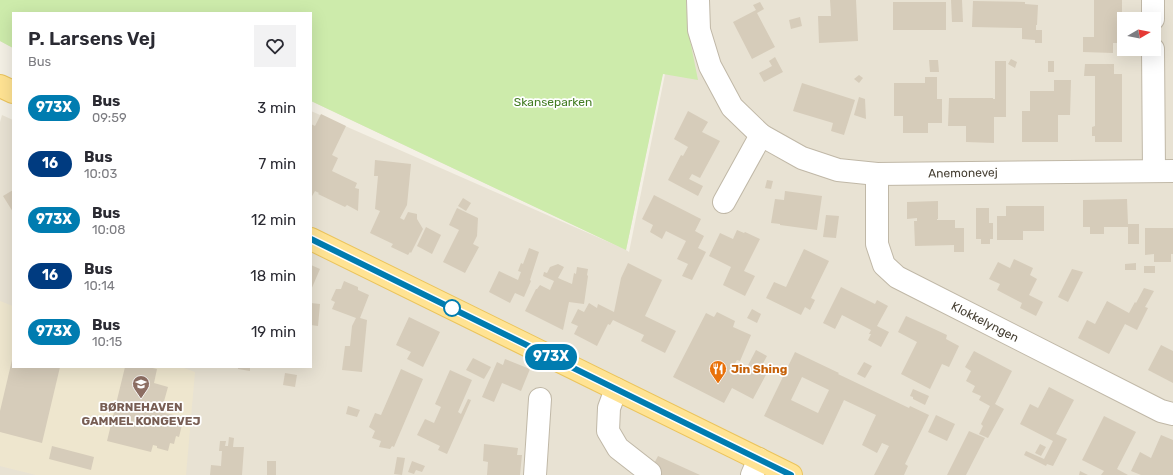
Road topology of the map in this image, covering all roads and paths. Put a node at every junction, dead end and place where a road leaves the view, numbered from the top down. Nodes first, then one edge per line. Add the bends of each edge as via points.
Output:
1 (698, 0) edge
2 (1153, 0) edge
3 (1153, 12) edge
4 (1154, 56) edge
5 (0, 86) edge
6 (12, 92) edge
7 (761, 135) junction
8 (1164, 171) edge
9 (877, 174) junction
10 (724, 202) dead end
11 (312, 239) edge
12 (616, 389) junction
13 (540, 399) dead end
14 (1173, 414) edge
15 (755, 467) edge
16 (650, 473) dead end
17 (535, 475) edge
18 (791, 475) edge

1 - 7 street, Anemonevej via 699,30 710,66 732,107
2 - 3 street
4 - 8 street
5 - 6 main road
7 - 9 street, Anemonevej via 802,158 838,170
7 - 10 street
8 - 9 street, Anemonevej
9 - 14 street, Klokkelyngen via 877,244 884,265 897,277 1161,411
11 - 12 main road
12 - 15 main road
12 - 16 street via 609,408 608,431 618,448
13 - 17 street
15 - 18 main road

